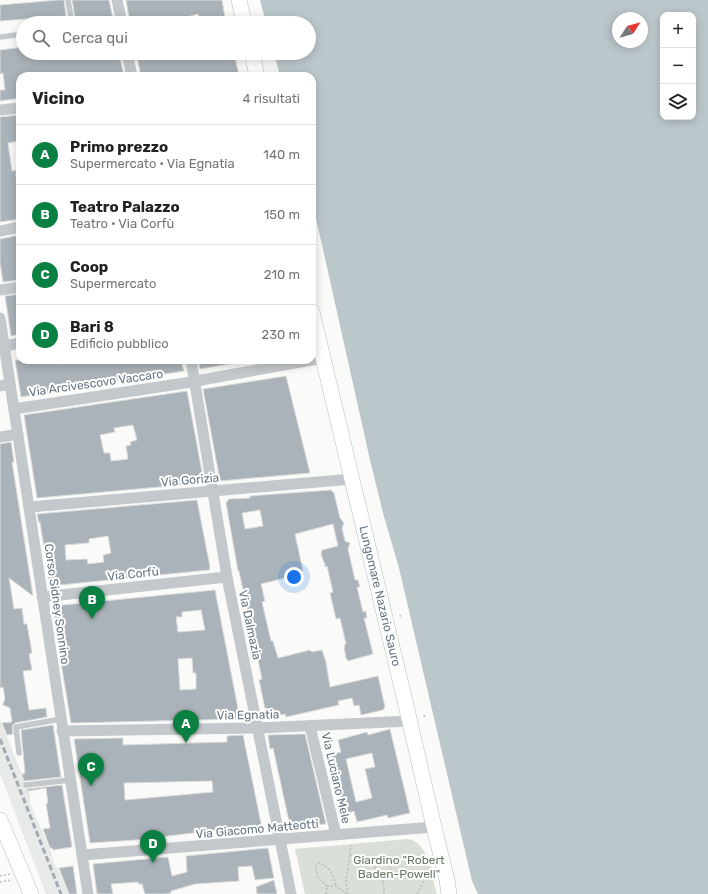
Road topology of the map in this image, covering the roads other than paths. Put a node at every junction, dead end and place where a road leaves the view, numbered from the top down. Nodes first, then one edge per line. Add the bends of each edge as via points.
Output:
1 (68, 0) edge
2 (117, 0) edge
3 (239, 0) edge
4 (71, 16) edge
5 (120, 16) edge
6 (242, 16) edge
7 (16, 35) edge
8 (0, 37) edge
9 (129, 60) edge
10 (254, 60) edge
11 (131, 72) edge
12 (256, 72) edge
13 (16, 108) edge
14 (0, 110) edge
15 (16, 228) edge
16 (0, 231) edge
17 (16, 288) edge
18 (0, 290) edge
19 (1, 325) edge
20 (316, 329) edge
21 (16, 344) edge
22 (5, 346) junction
23 (323, 358) junction
24 (316, 359) edge
25 (191, 364) edge
26 (291, 364) edge
27 (195, 382) junction
28 (5, 385) edge
29 (14, 409) junction
30 (18, 434) junction
31 (0, 437) edge
32 (352, 479) junction
33 (212, 491) junction
34 (30, 507) junction
35 (227, 577) junction
36 (42, 597) junction
37 (410, 721) junction
38 (62, 725) junction
39 (310, 726) junction
40 (258, 728) junction
41 (20, 753) dead end
42 (70, 780) junction
43 (26, 786) dead end
44 (0, 820) edge
45 (434, 827) junction
46 (336, 835) junction
47 (280, 840) junction
48 (82, 856) junction
49 (448, 887) edge
50 (32, 894) edge
51 (88, 894) edge
52 (291, 894) edge
53 (455, 894) edge

1 - 4 lane
2 - 5 street
3 - 6 main road
7 - 8 lane
9 - 11 street
10 - 12 main road
13 - 14 street
15 - 16 street
17 - 18 street
19 - 22 street, Corso Sidney Sonnino
20 - 23 main road, Lungomare Nazario Sauro
21 - 22 street
22 - 28 street, Corso Sidney Sonnino
23 - 24 street, Via Arcivescovo Vaccaro
23 - 32 main road, Lungomare Nazario Sauro
25 - 27 street, Via Dalmazia
26 - 27 street, Via Arcivescovo Vaccaro
27 - 29 street, Via Arcivescovo Vaccaro
27 - 33 street, Via Dalmazia
28 - 29 street, Corso Sidney Sonnino
29 - 30 street, Corso Sidney Sonnino
30 - 31 street
30 - 34 street, Corso Sidney Sonnino
32 - 33 street, Via Gorizia
32 - 37 main road, Lungomare Nazario Sauro
33 - 34 street, Via Gorizia
33 - 35 street, Via Dalmazia
34 - 36 street, Corso Sidney Sonnino
35 - 36 street, Via Corfù
35 - 40 street, Via Dalmazia
36 - 38 street, Corso Sidney Sonnino
37 - 39 street, Via Egnatia
37 - 45 main road, Lungomare Nazario Sauro
38 - 40 street, Via Egnatia
38 - 41 lane via 16,727
38 - 42 street, Corso Sidney Sonnino
39 - 40 street, Via Egnatia
39 - 46 street, Via Luciano Mele
40 - 47 street, Via Dalmazia
42 - 43 lane
42 - 48 street, Corso Sidney Sonnino
44 - 50 main road
45 - 46 street, Via Giacomo Matteotti
45 - 49 main road, Lungomare Nazario Sauro
46 - 47 street, Via Giacomo Matteotti
47 - 48 street, Via Giacomo Matteotti
47 - 52 street, Via Dalmazia
48 - 51 street, Corso Sidney Sonnino
49 - 53 main road, Lungomare Nazario Sauro

